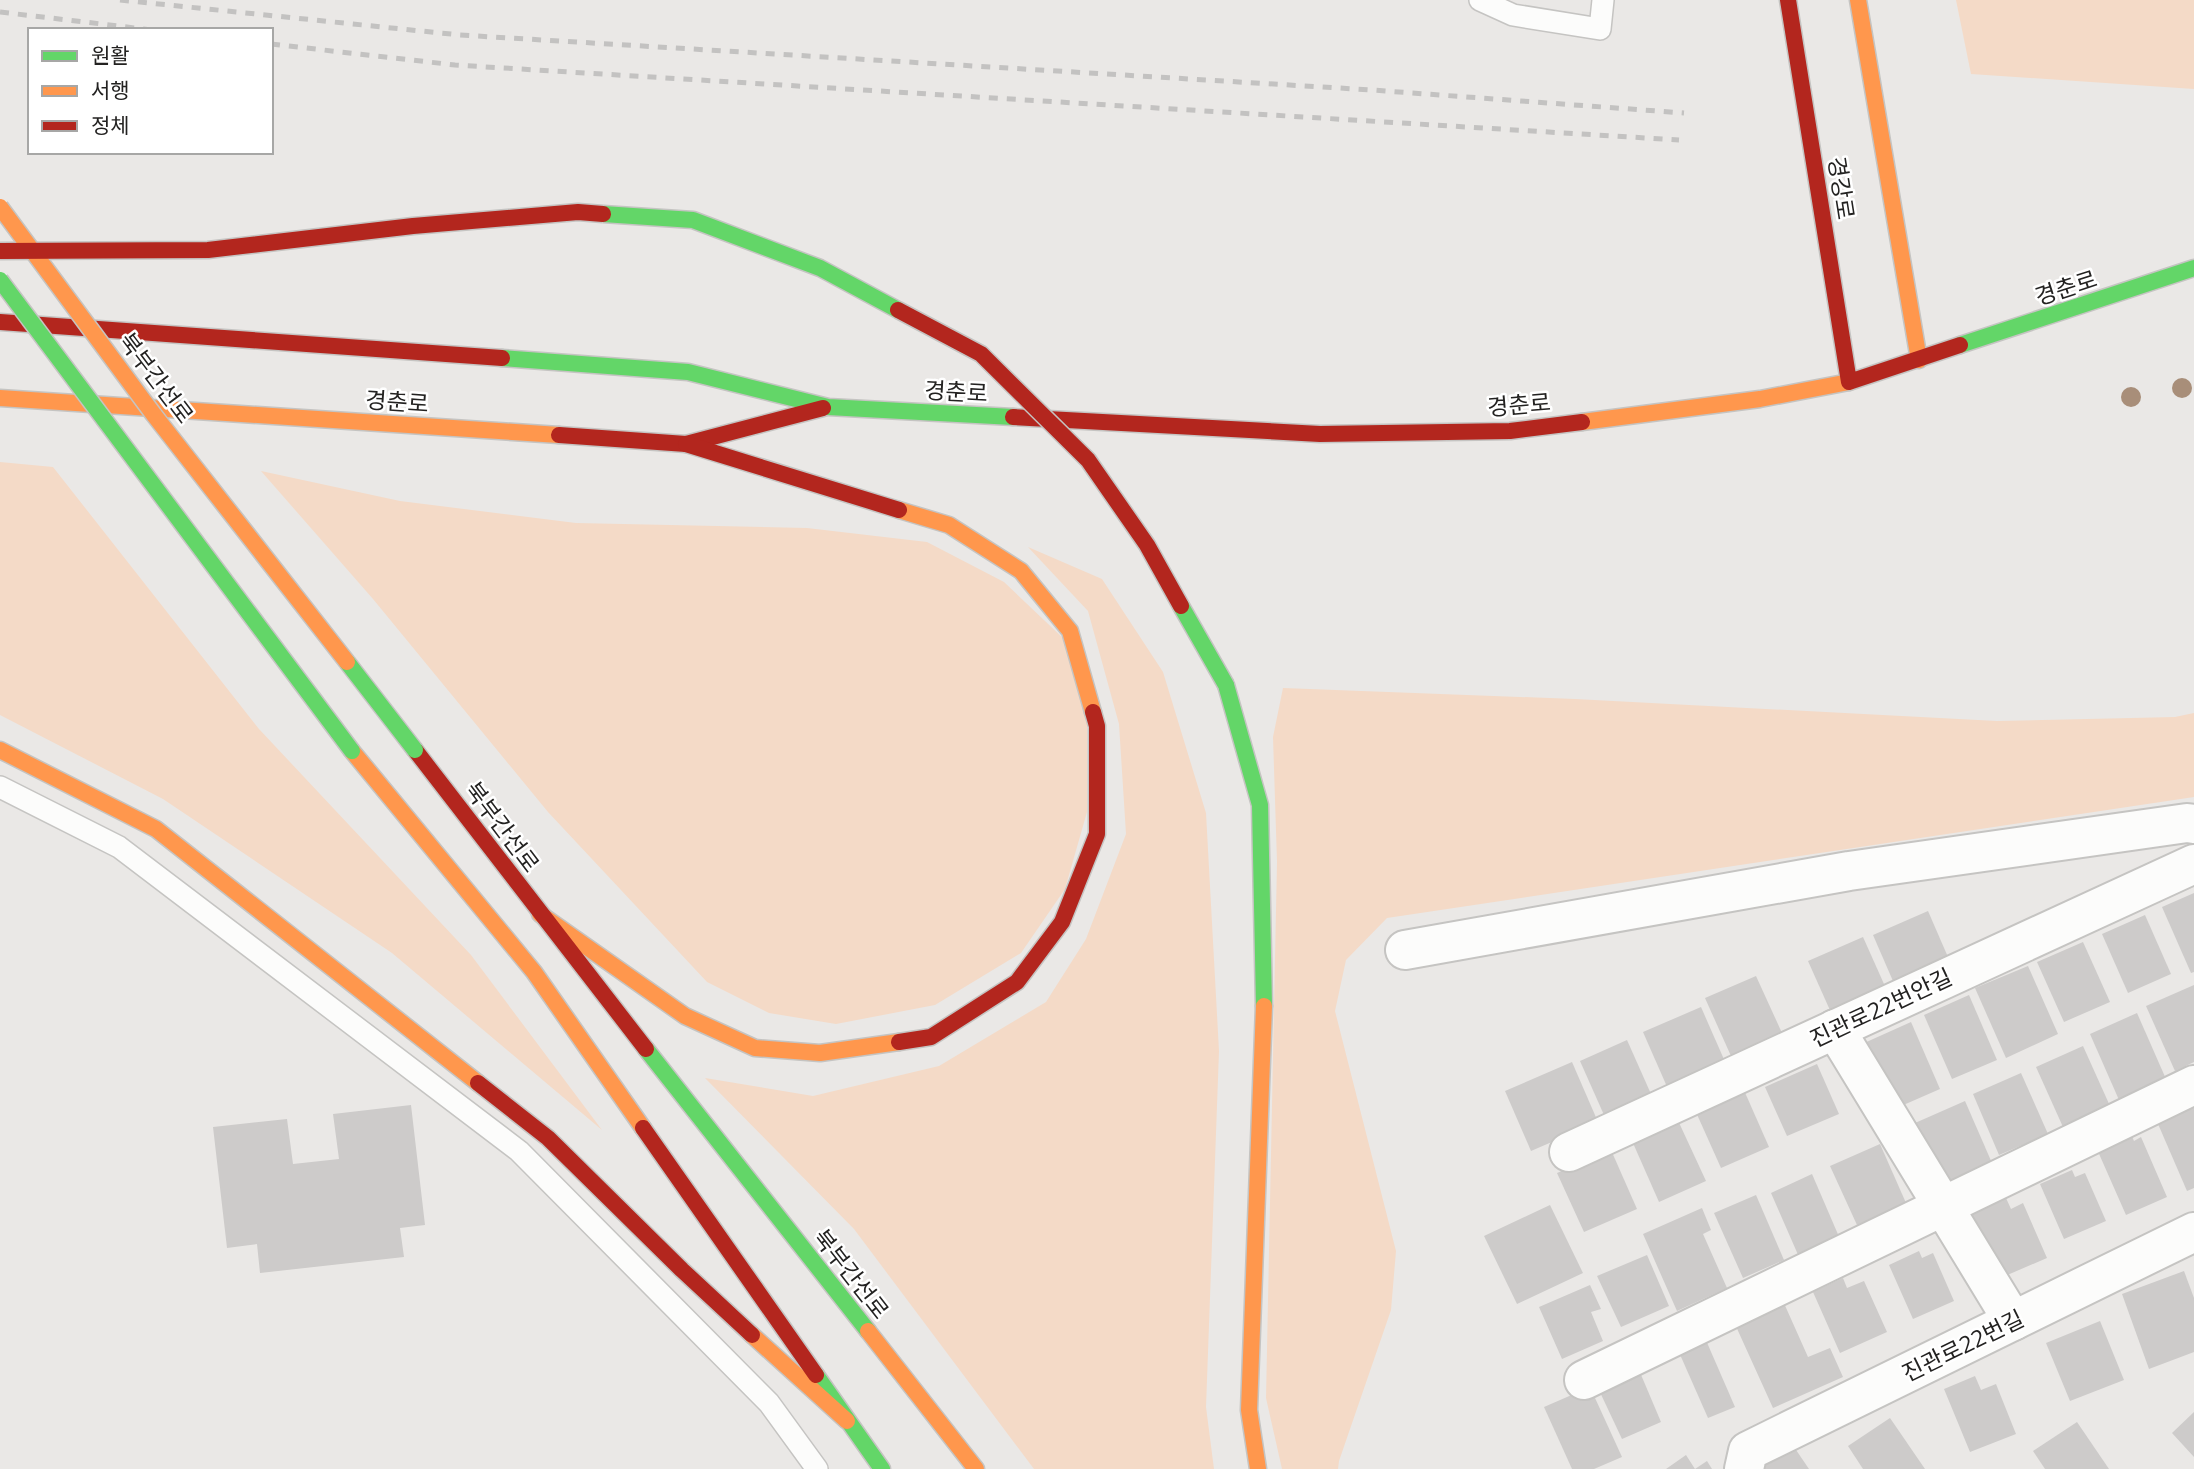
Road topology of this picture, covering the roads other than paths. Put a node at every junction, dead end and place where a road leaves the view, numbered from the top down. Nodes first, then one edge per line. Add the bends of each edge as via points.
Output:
1 (1480, 0) edge
2 (1603, 0) edge
3 (1788, 0) edge
4 (1858, 0) edge
5 (0, 207) edge
6 (0, 251) edge
7 (2194, 268) edge
8 (0, 280) edge
9 (0, 322) edge
10 (1919, 360) junction
11 (1849, 382) junction
12 (0, 398) edge
13 (828, 407) junction
14 (685, 444) junction
15 (0, 750) edge
16 (0, 787) edge
17 (2194, 824) edge
18 (2194, 864) edge
19 (540, 915) junction
20 (1405, 950) dead end
21 (1835, 1029) junction
22 (2194, 1085) edge
23 (1569, 1152) dead end
24 (1942, 1207) junction
25 (2194, 1232) edge
26 (2013, 1321) junction
27 (1584, 1380) dead end
28 (847, 1421) junction
29 (817, 1469) edge
30 (882, 1469) edge
31 (976, 1469) edge
32 (1258, 1469) edge
33 (1744, 1469) edge

1 - 2 lane via 1513,15 1600,30
3 - 11 main road, 경강로
4 - 10 main road, 경강로
5 - 19 main road, 북부간선로, bridge via 154,415
6 - 32 main road, bridge via 208,250 578,212 693,220 820,268 981,354 1088,460 1147,545 1226,685 1260,806 1265,978 1249,1410
7 - 10 main road, 경춘로
8 - 28 main road, bridge via 352,751 534,972
9 - 13 main road, 경춘로 via 688,372
10 - 11 main road, 경춘로
11 - 13 main road, 경춘로 via 1760,399 1497,432 1320,434
12 - 14 main road, 경춘로
13 - 14 main road, 경춘로
14 - 19 main road via 949,525 1021,571 1070,631 1097,726 1097,834 1062,922 1017,982 932,1037 820,1053 755,1048 685,1016
15 - 28 main road via 156,829 548,1138 682,1270
16 - 29 lane via 119,847 519,1151 769,1403
17 - 20 street via 1849,871
18 - 21 street, 진관로22번안길
19 - 31 main road, 북부간선로
21 - 23 street, 진관로22번안길
21 - 24 street
22 - 24 street
24 - 26 street
24 - 27 street
25 - 26 street, 진관로22번길
26 - 33 street, 진관로22번길 via 1748,1451
28 - 30 main road

